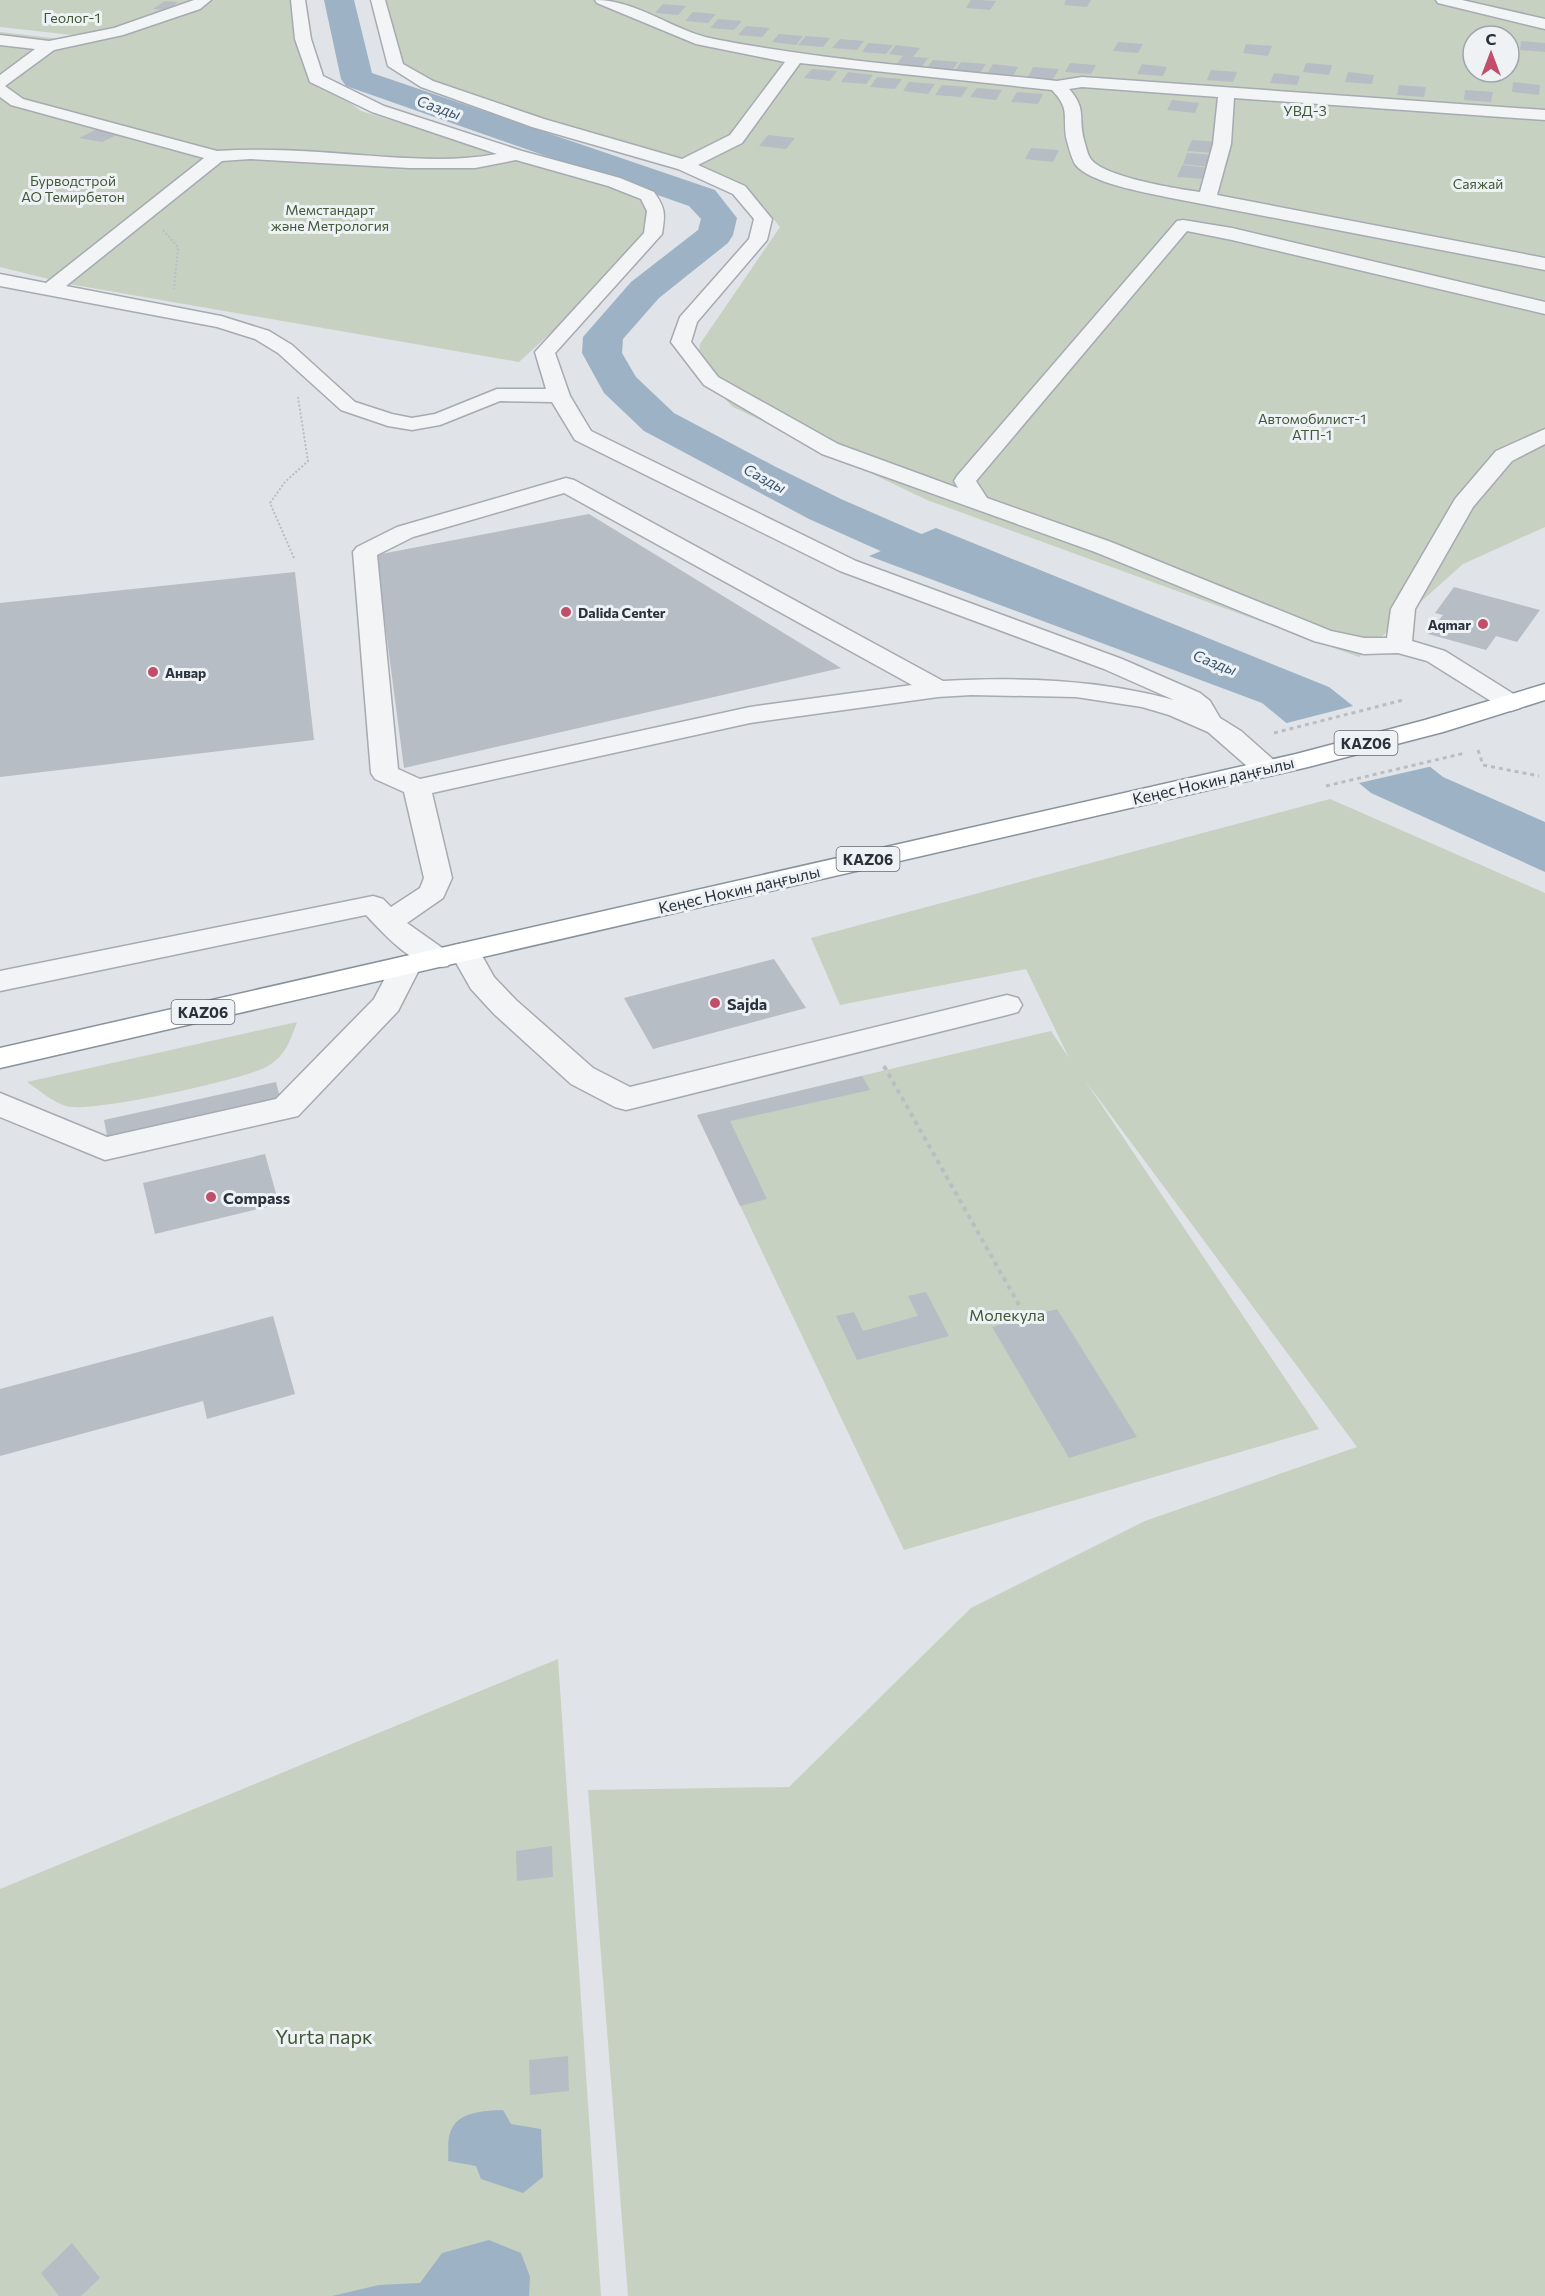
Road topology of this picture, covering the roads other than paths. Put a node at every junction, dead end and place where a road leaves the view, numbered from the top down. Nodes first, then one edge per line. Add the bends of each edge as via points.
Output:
1 (204, 0) edge
2 (298, 0) edge
3 (378, 0) edge
4 (602, 0) edge
5 (1443, 0) edge
6 (1545, 24) edge
7 (68, 26) dead end
8 (0, 40) edge
9 (49, 46) junction
10 (796, 58) junction
11 (0, 83) edge
12 (1057, 86) junction
13 (0, 90) edge
14 (1226, 93) junction
15 (1545, 115) edge
16 (516, 154) junction
17 (217, 156) junction
18 (684, 165) junction
19 (1207, 199) junction
20 (1545, 264) edge
21 (0, 280) edge
22 (51, 289) junction
23 (1545, 308) edge
24 (559, 396) junction
25 (1545, 435) edge
26 (979, 503) junction
27 (1399, 645) junction
28 (938, 689) junction
29 (1545, 692) edge
30 (1511, 703) junction
31 (1210, 722) junction
32 (1266, 768) junction
33 (417, 788) junction
34 (389, 922) junction
35 (436, 959) junction
36 (0, 981) edge
37 (1008, 1005) dead end
38 (0, 1058) edge
39 (0, 1104) edge

1 - 9 street via 118,32
2 - 16 street via 303,39 316,79 378,109
3 - 18 street via 396,66 427,84 538,123
4 - 10 street via 700,41
5 - 6 street
7 - 9 street
8 - 9 street
9 - 11 street
10 - 12 street
10 - 18 street via 736,139
12 - 14 street via 1082,82
12 - 19 street via 1072,102 1077,151 1089,168 1117,179
13 - 17 street via 16,102
14 - 15 street
14 - 19 street via 1222,144
16 - 17 street via 475,163
16 - 24 street via 614,182 648,196 656,211 653,234 545,352
17 - 22 street
18 - 26 street via 739,190 762,219 758,240 687,321 681,342 711,381 830,449
19 - 20 street
21 - 22 street
22 - 24 street via 221,322 262,334 285,349 348,406 388,420 412,424 440,418 497,395
23 - 26 street via 1183,225 965,481
24 - 31 street via 583,435 848,566 1113,664 1191,698
25 - 27 street via 1504,456 1463,504 1403,609
26 - 27 street via 1104,547 1323,636 1364,646
27 - 30 street via 1436,656
28 - 31 street via 996,685 1140,698
28 - 33 street via 750,715
28 - 33 street via 566,485 405,532 365,552 385,773
29 - 30 highway, Кеңес Нокин даңғылы / KАZ06
30 - 32 highway, Кеңес Нокин даңғылы / KАZ06
31 - 32 street
32 - 35 highway, Кеңес Нокин даңғылы / KАZ06
33 - 34 street via 438,878 433,892
34 - 35 street
34 - 36 street via 374,905
35 - 37 street via 482,981 582,1076 626,1099
35 - 38 highway, Кеңес Нокин даңғылы / KАZ06
35 - 39 street via 287,1108 105,1149

